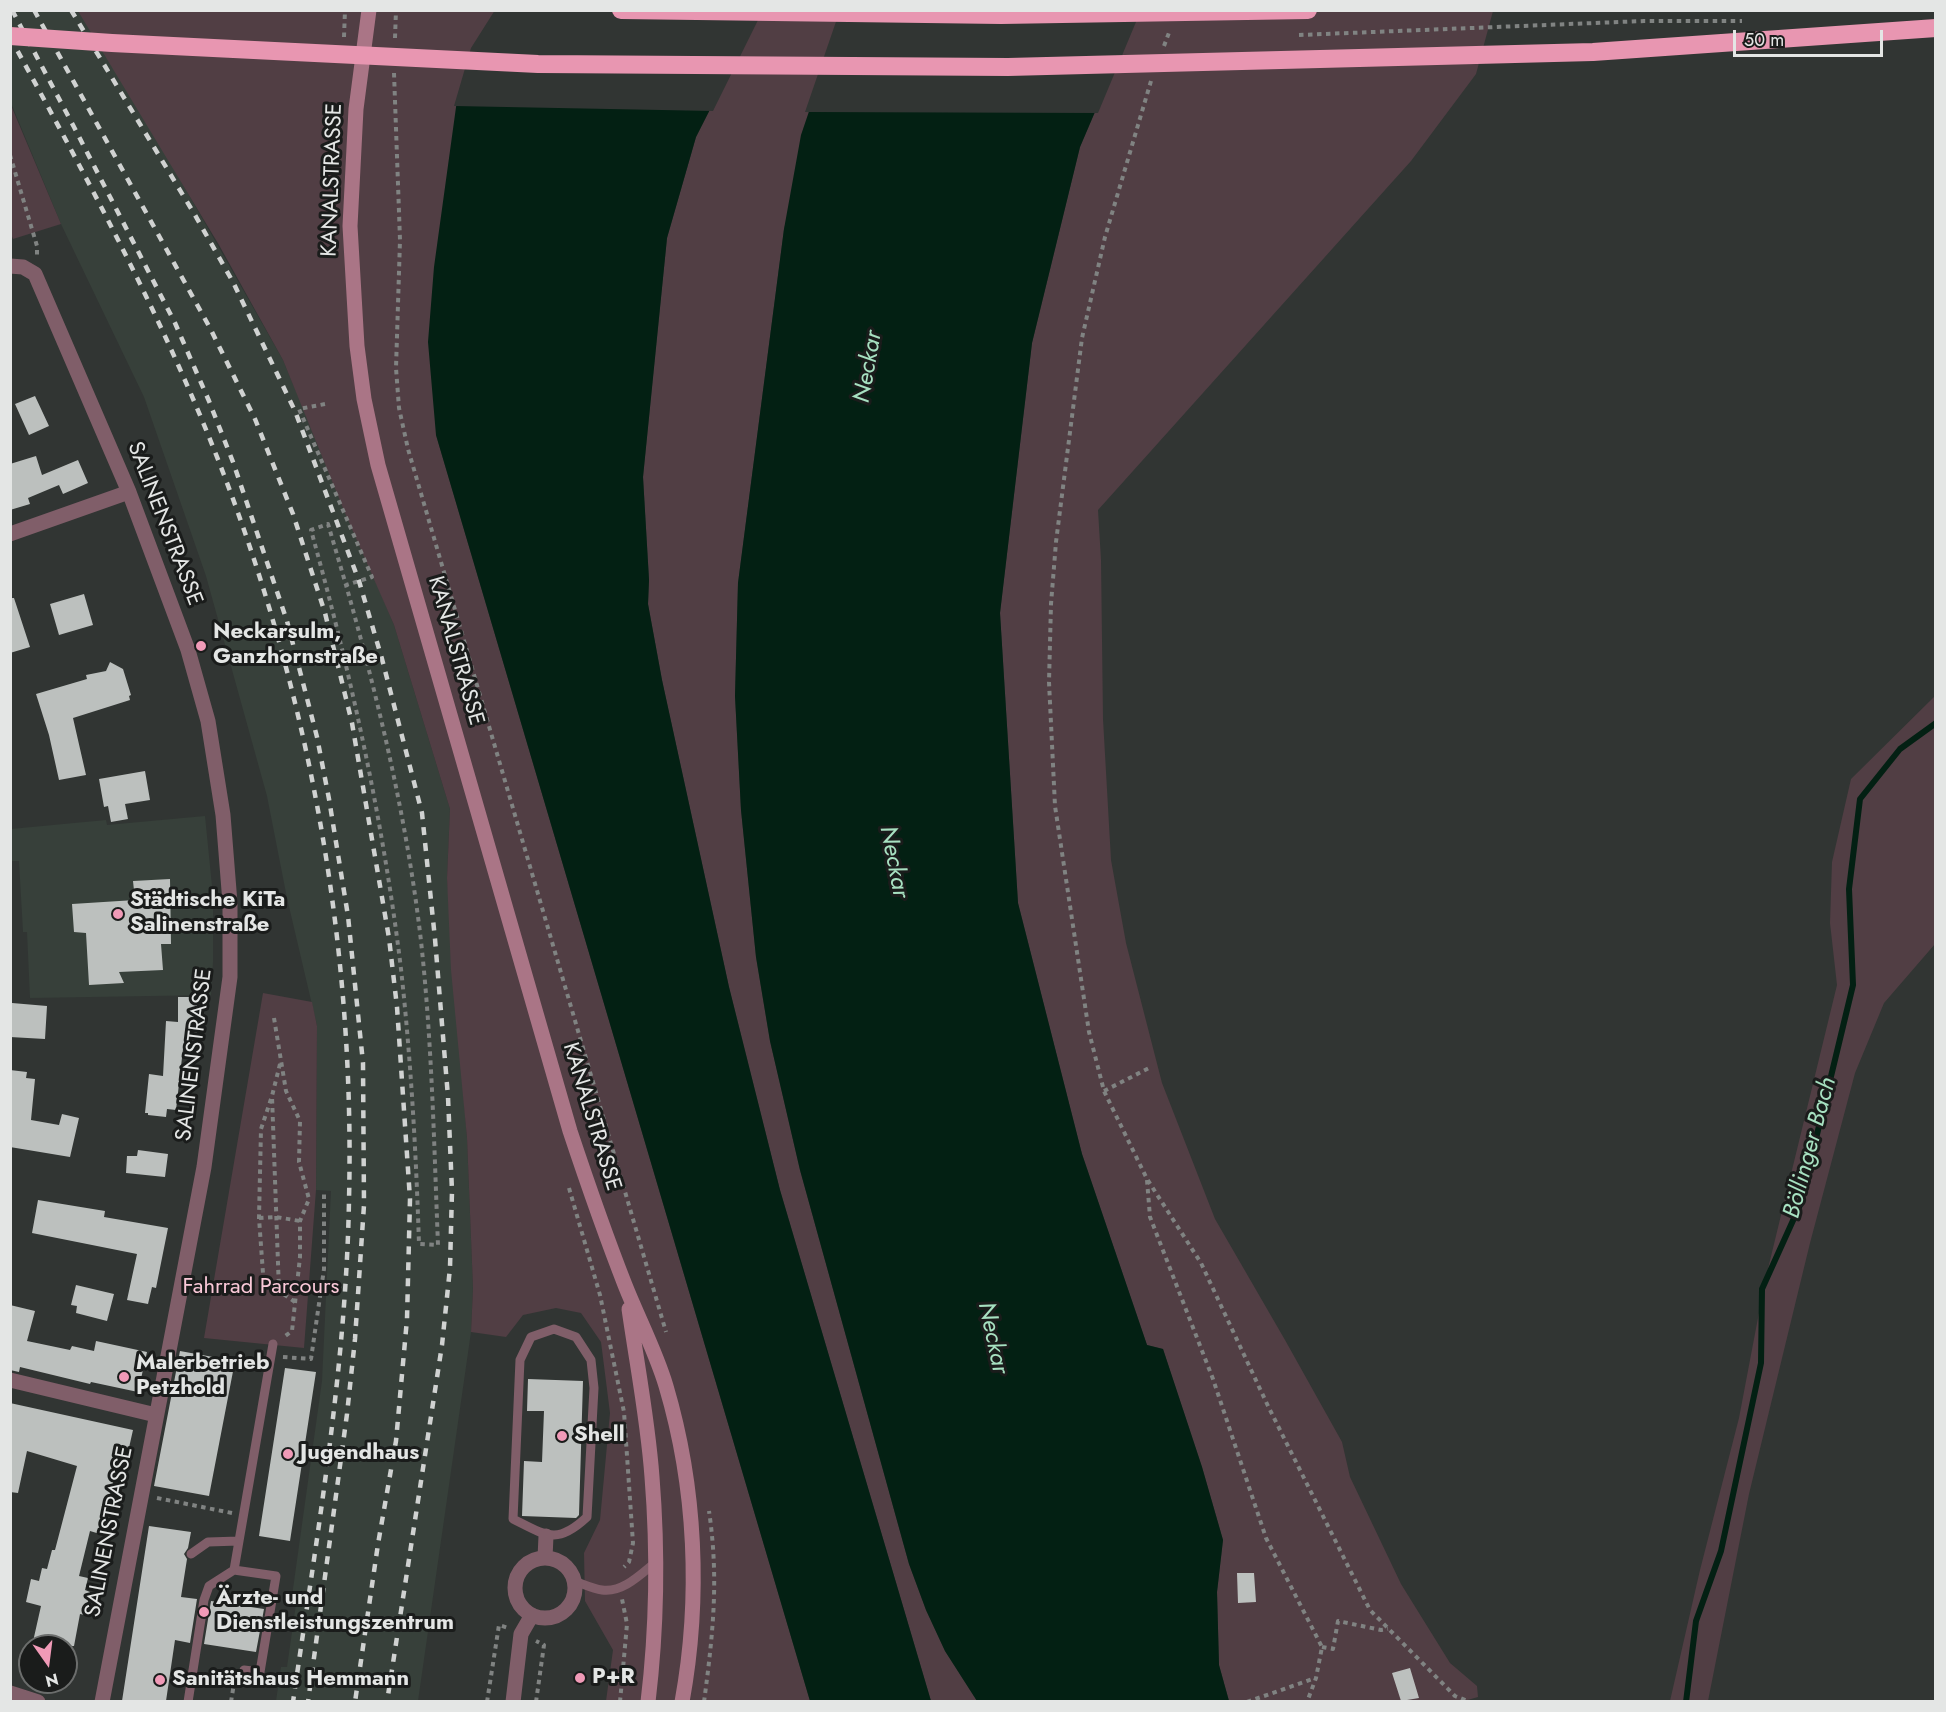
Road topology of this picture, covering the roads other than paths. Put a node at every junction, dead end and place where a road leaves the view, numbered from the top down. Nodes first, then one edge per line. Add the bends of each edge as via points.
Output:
1 (369, 10) edge
2 (621, 10) edge
3 (1308, 10) edge
4 (1935, 28) edge
5 (10, 36) edge
6 (23, 269) edge
7 (129, 492) junction
8 (10, 534) edge
9 (625, 1285) junction
10 (273, 1344) road end
11 (10, 1380) edge
12 (156, 1415) junction
13 (546, 1536) junction
14 (239, 1541) junction
15 (191, 1554) dead end
16 (545, 1558) junction
17 (656, 1562) junction
18 (234, 1570) junction
19 (574, 1581) junction
20 (532, 1615) junction
21 (244, 1670) road end
22 (10, 1693) edge
23 (649, 1694) edge
24 (38, 1701) edge
25 (102, 1701) edge
26 (188, 1701) edge
27 (513, 1701) edge
28 (639, 1701) edge
29 (682, 1701) edge

1 - 9 main road, KANALSTRASSE via 356,109 350,226 364,399 378,465 570,1131
2 - 3 highway, bridge via 1001,15
4 - 5 highway, bridge via 1593,52 1008,66 538,63
6 - 7 street, SALINENSTRASSE
7 - 8 street
7 - 12 street, SALINENSTRASSE via 188,650 208,721 223,815 230,903 230,977 204,1167
9 - 17 main road, KANALSTRASSE via 652,1476
9 - 29 main road, KANALSTRASSE via 666,1385 685,1468 692,1530 693,1597
10 - 14 lane
11 - 12 street
12 - 25 street, SALINENSTRASSE
13 - 13 lane via 571,1532 587,1516 594,1388 591,1360 576,1337 554,1329 531,1337 520,1360 513,1520
13 - 16 street
14 - 15 lane via 208,1542
14 - 18 lane
16 - 19 street via 558,1561
16 - 20 street via 528,1563 517,1578 517,1599
17 - 19 lane via 621,1587 603,1591
17 - 23 main road, KANALSTRASSE via 655,1639
18 - 21 lane via 276,1576 260,1672
18 - 26 lane via 209,1586 204,1600
19 - 20 street via 575,1592 564,1611 543,1618
20 - 27 street via 521,1634
22 - 24 street
23 - 28 main road

